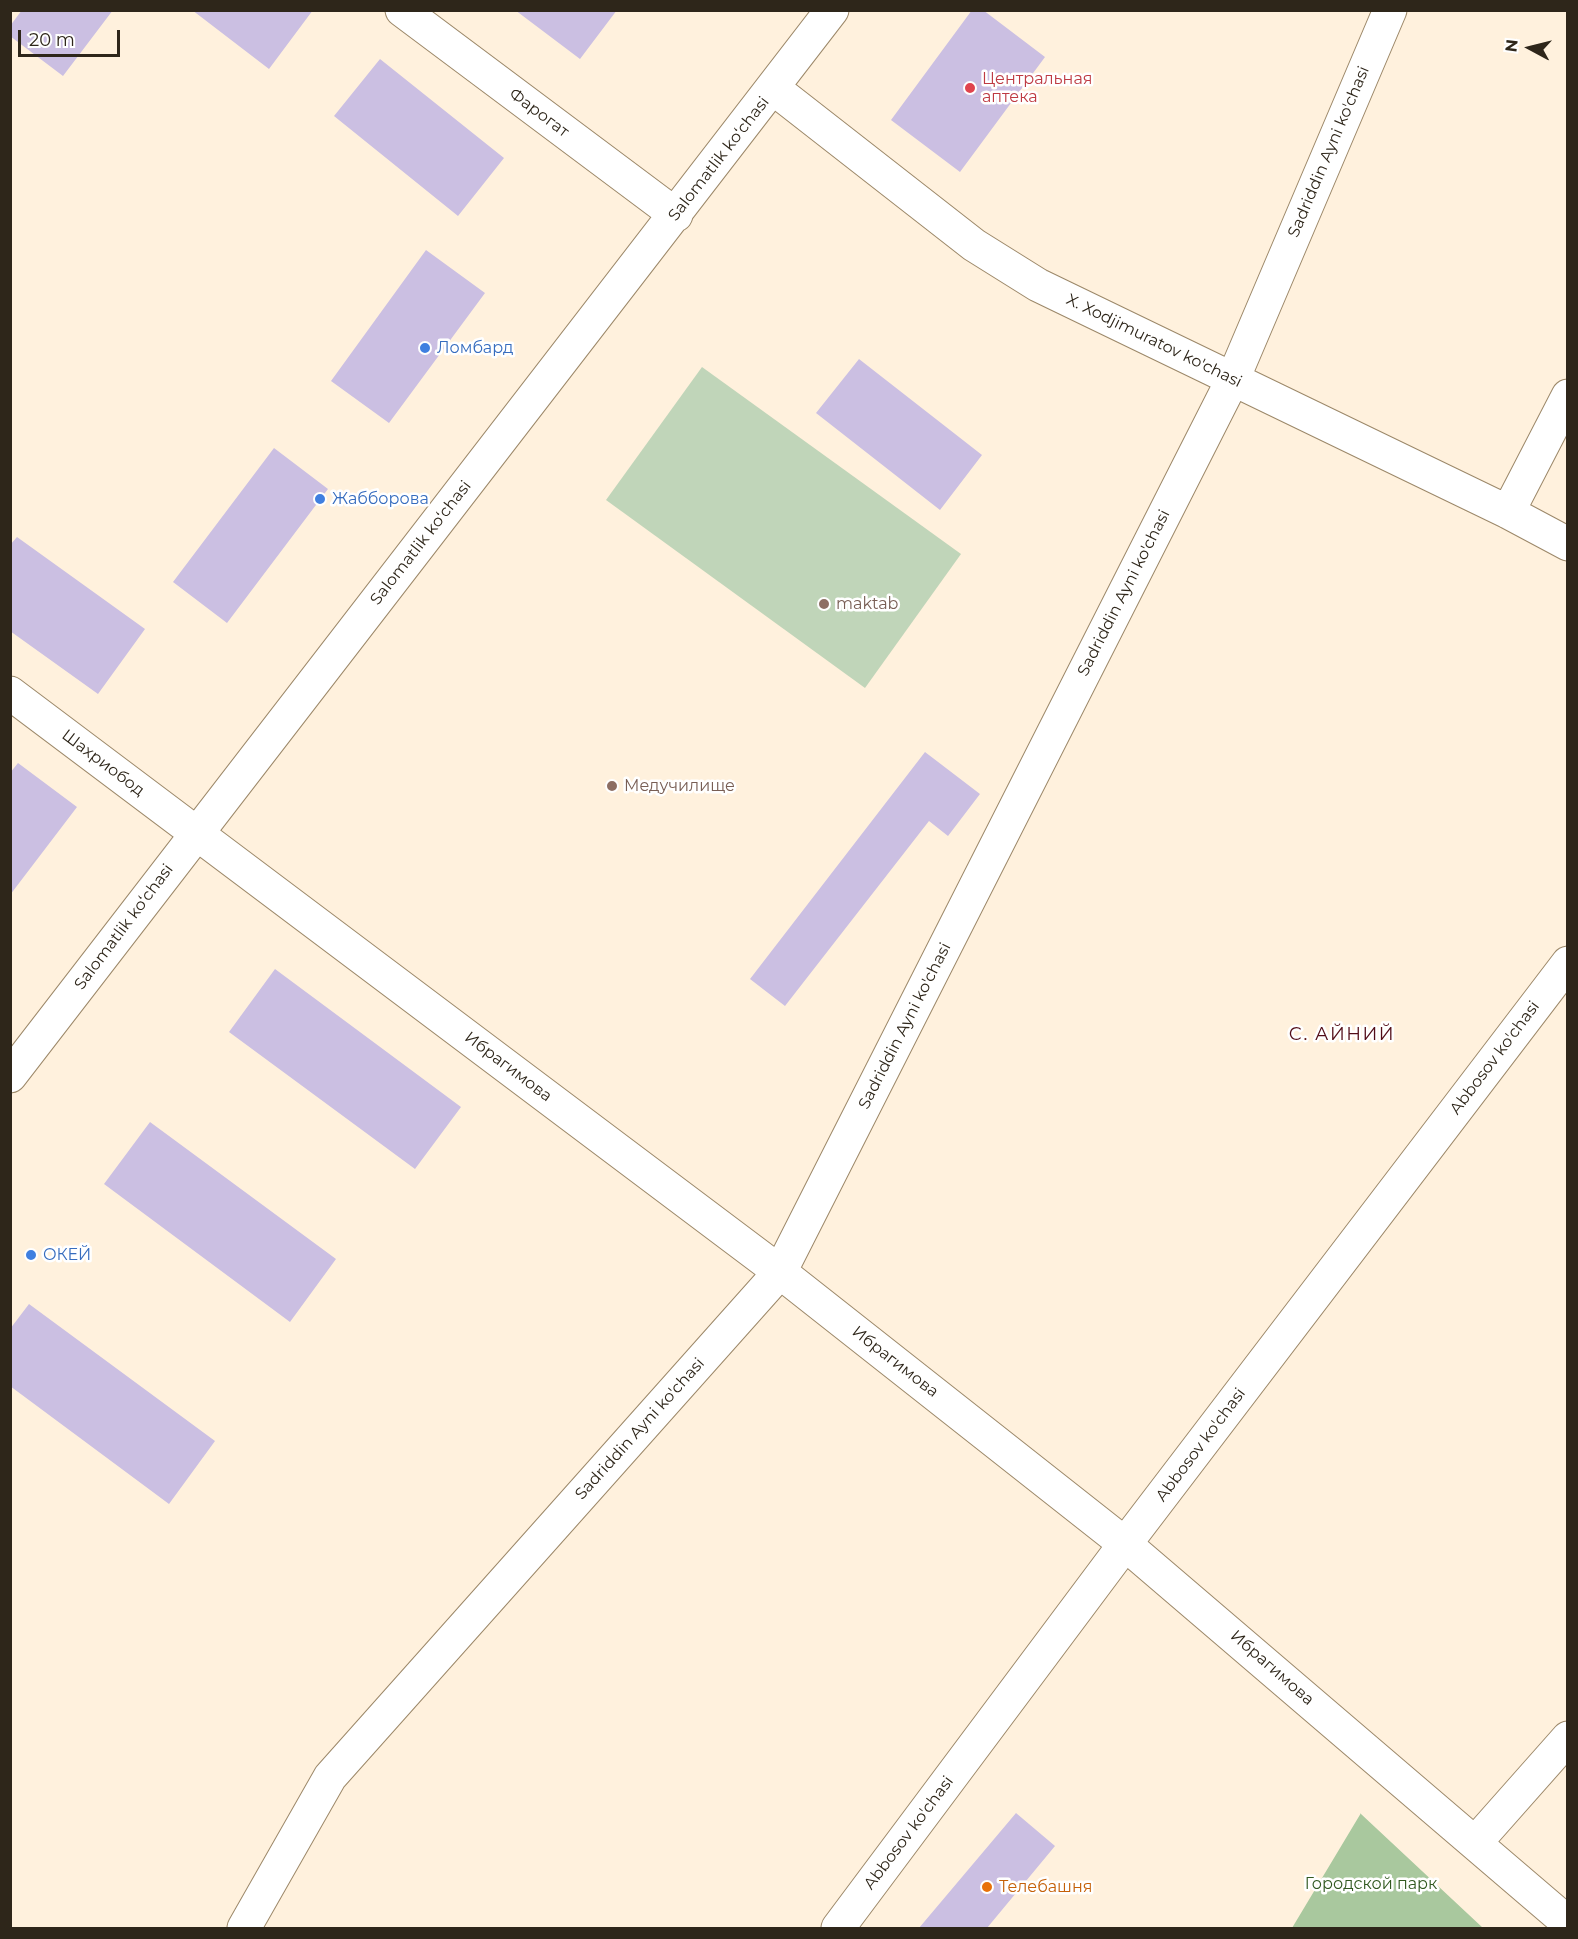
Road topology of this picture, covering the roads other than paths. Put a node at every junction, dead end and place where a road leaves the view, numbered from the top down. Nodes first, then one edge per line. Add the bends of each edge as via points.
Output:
1 (402, 10) edge
2 (832, 10) edge
3 (1390, 10) edge
4 (773, 88) junction
5 (676, 214) junction
6 (1233, 379) junction
7 (1568, 396) edge
8 (1508, 512) junction
9 (1568, 544) edge
10 (10, 693) edge
11 (196, 833) junction
12 (1568, 963) edge
13 (10, 1076) edge
14 (780, 1272) junction
15 (1125, 1544) junction
16 (1568, 1738) edge
17 (1474, 1843) junction
18 (1568, 1923) edge
19 (244, 1929) edge
20 (838, 1929) edge

1 - 5 street, Фарогат
2 - 4 street, Salomatlik ko‘chasi
3 - 6 street, Sadriddin Ayni ko'chasi
4 - 5 street, Salomatlik ko‘chasi
4 - 6 street, X. Xodjimuratov ko'chasi via 974,246 1038,285
5 - 11 street, Salomatlik ko‘chasi
6 - 8 street, X. Xodjimuratov ko'chasi
6 - 14 street, Sadriddin Ayni ko'chasi
7 - 8 street
8 - 9 street, X. Xodjimuratov ko'chasi
10 - 11 street, Шахриобод
11 - 13 street, Salomatlik ko‘chasi
11 - 14 street, Ибрагимова
12 - 15 street, Abbosov ko'chasi
14 - 15 street, Ибрагимова
14 - 19 street, Sadriddin Ayni ko'chasi via 330,1777
15 - 17 street, Ибрагимова
15 - 20 street, Abbosov ko'chasi
16 - 17 street
17 - 18 street, Ибрагимова

